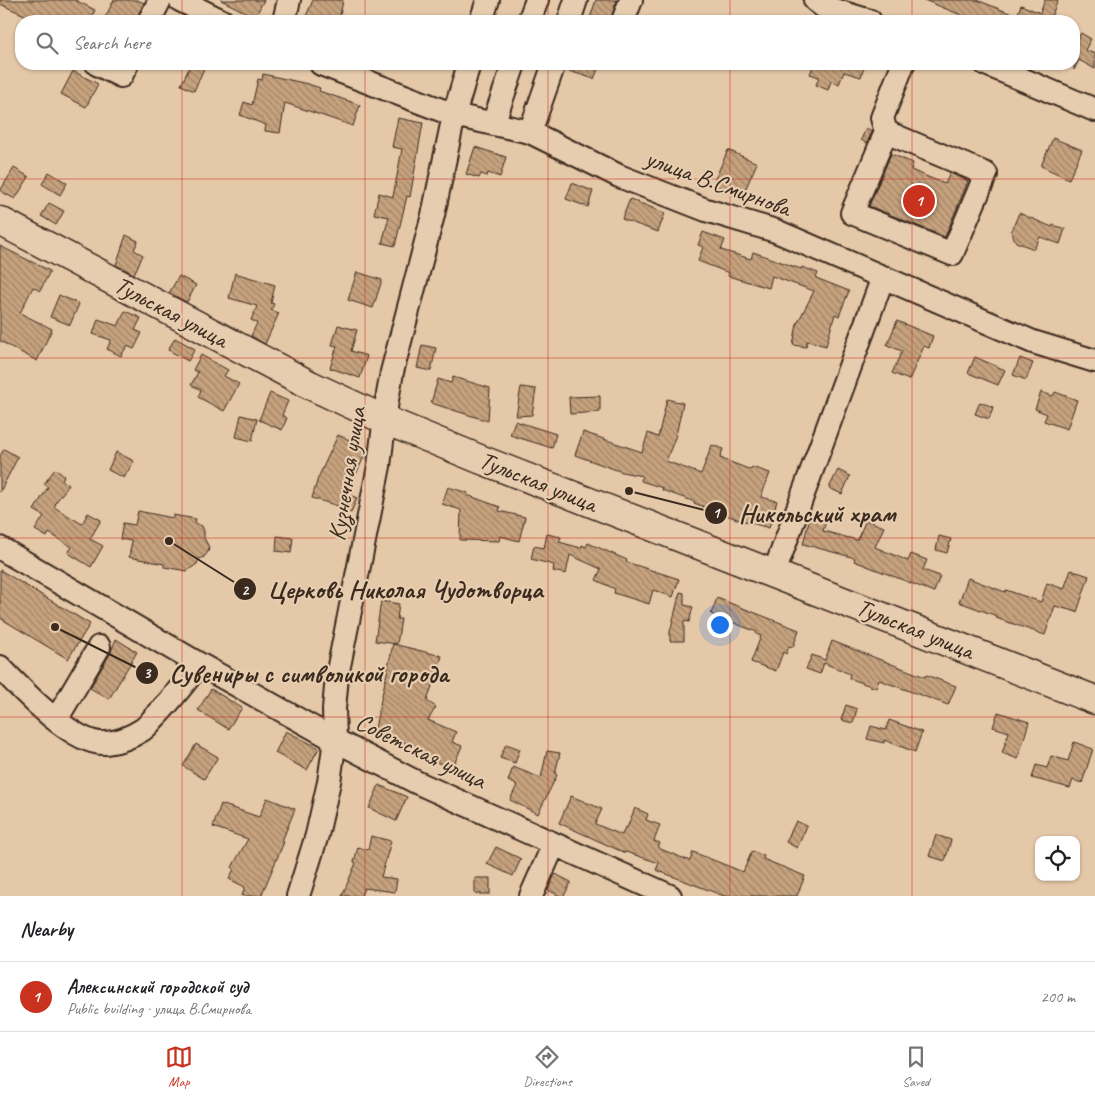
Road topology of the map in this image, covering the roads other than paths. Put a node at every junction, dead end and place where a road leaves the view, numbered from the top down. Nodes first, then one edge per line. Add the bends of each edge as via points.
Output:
1 (160, 0) edge
2 (180, 0) edge
3 (289, 0) edge
4 (488, 0) edge
5 (537, 0) edge
6 (576, 0) edge
7 (631, 0) edge
8 (815, 0) edge
9 (152, 15) edge
10 (210, 15) edge
11 (285, 15) edge
12 (483, 15) edge
13 (531, 15) edge
14 (571, 15) edge
15 (625, 15) edge
16 (850, 15) edge
17 (108, 70) edge
18 (124, 70) edge
19 (337, 70) edge
20 (467, 70) edge
21 (512, 70) edge
22 (552, 70) edge
23 (901, 70) edge
24 (1000, 70) edge
25 (1095, 110) edge
26 (454, 115) junction
27 (493, 124) junction
28 (530, 132) junction
29 (886, 132) junction
30 (0, 221) edge
31 (882, 277) junction
32 (1095, 361) edge
33 (385, 420) junction
34 (0, 548) edge
35 (774, 573) junction
36 (99, 647) dead end
37 (199, 664) junction
38 (0, 667) edge
39 (1095, 700) edge
40 (56, 720) junction
41 (335, 740) junction
42 (554, 844) junction
43 (298, 896) edge
44 (531, 896) edge
45 (670, 896) edge

1 - 9 street
2 - 10 street
3 - 11 street
4 - 12 street
5 - 13 street
6 - 14 street
7 - 15 street
8 - 16 street via 824,7
17 - 18 street via 121,76
19 - 26 street, улица В.Смирнова
20 - 26 street, Кузнечная улица
21 - 27 street
22 - 28 street
23 - 29 street via 882,118
24 - 25 street
26 - 27 street, улица В.Смирнова
26 - 33 street, Кузнечная улица via 433,214 392,372
27 - 28 street, улица В.Смирнова
28 - 31 street, улица В.Смирнова via 619,176 706,210 776,231
29 - 29 street via 986,174 952,254 852,213
30 - 33 main road, Тульская улица via 310,385
31 - 32 street, улица В.Смирнова via 1033,342
31 - 35 street
33 - 35 main road, Тульская улица
33 - 41 street, Кузнечная улица via 379,466 336,676
34 - 37 street, Советская улица
35 - 39 main road, Тульская улица
36 - 40 street
37 - 40 street via 175,696 143,729 124,740 105,744 84,738
37 - 41 street, Советская улица
38 - 40 street via 39,708
41 - 42 street, Советская улица via 416,782
41 - 43 street, Кузнечная улица via 317,835
42 - 44 street
42 - 45 street, Советская улица

